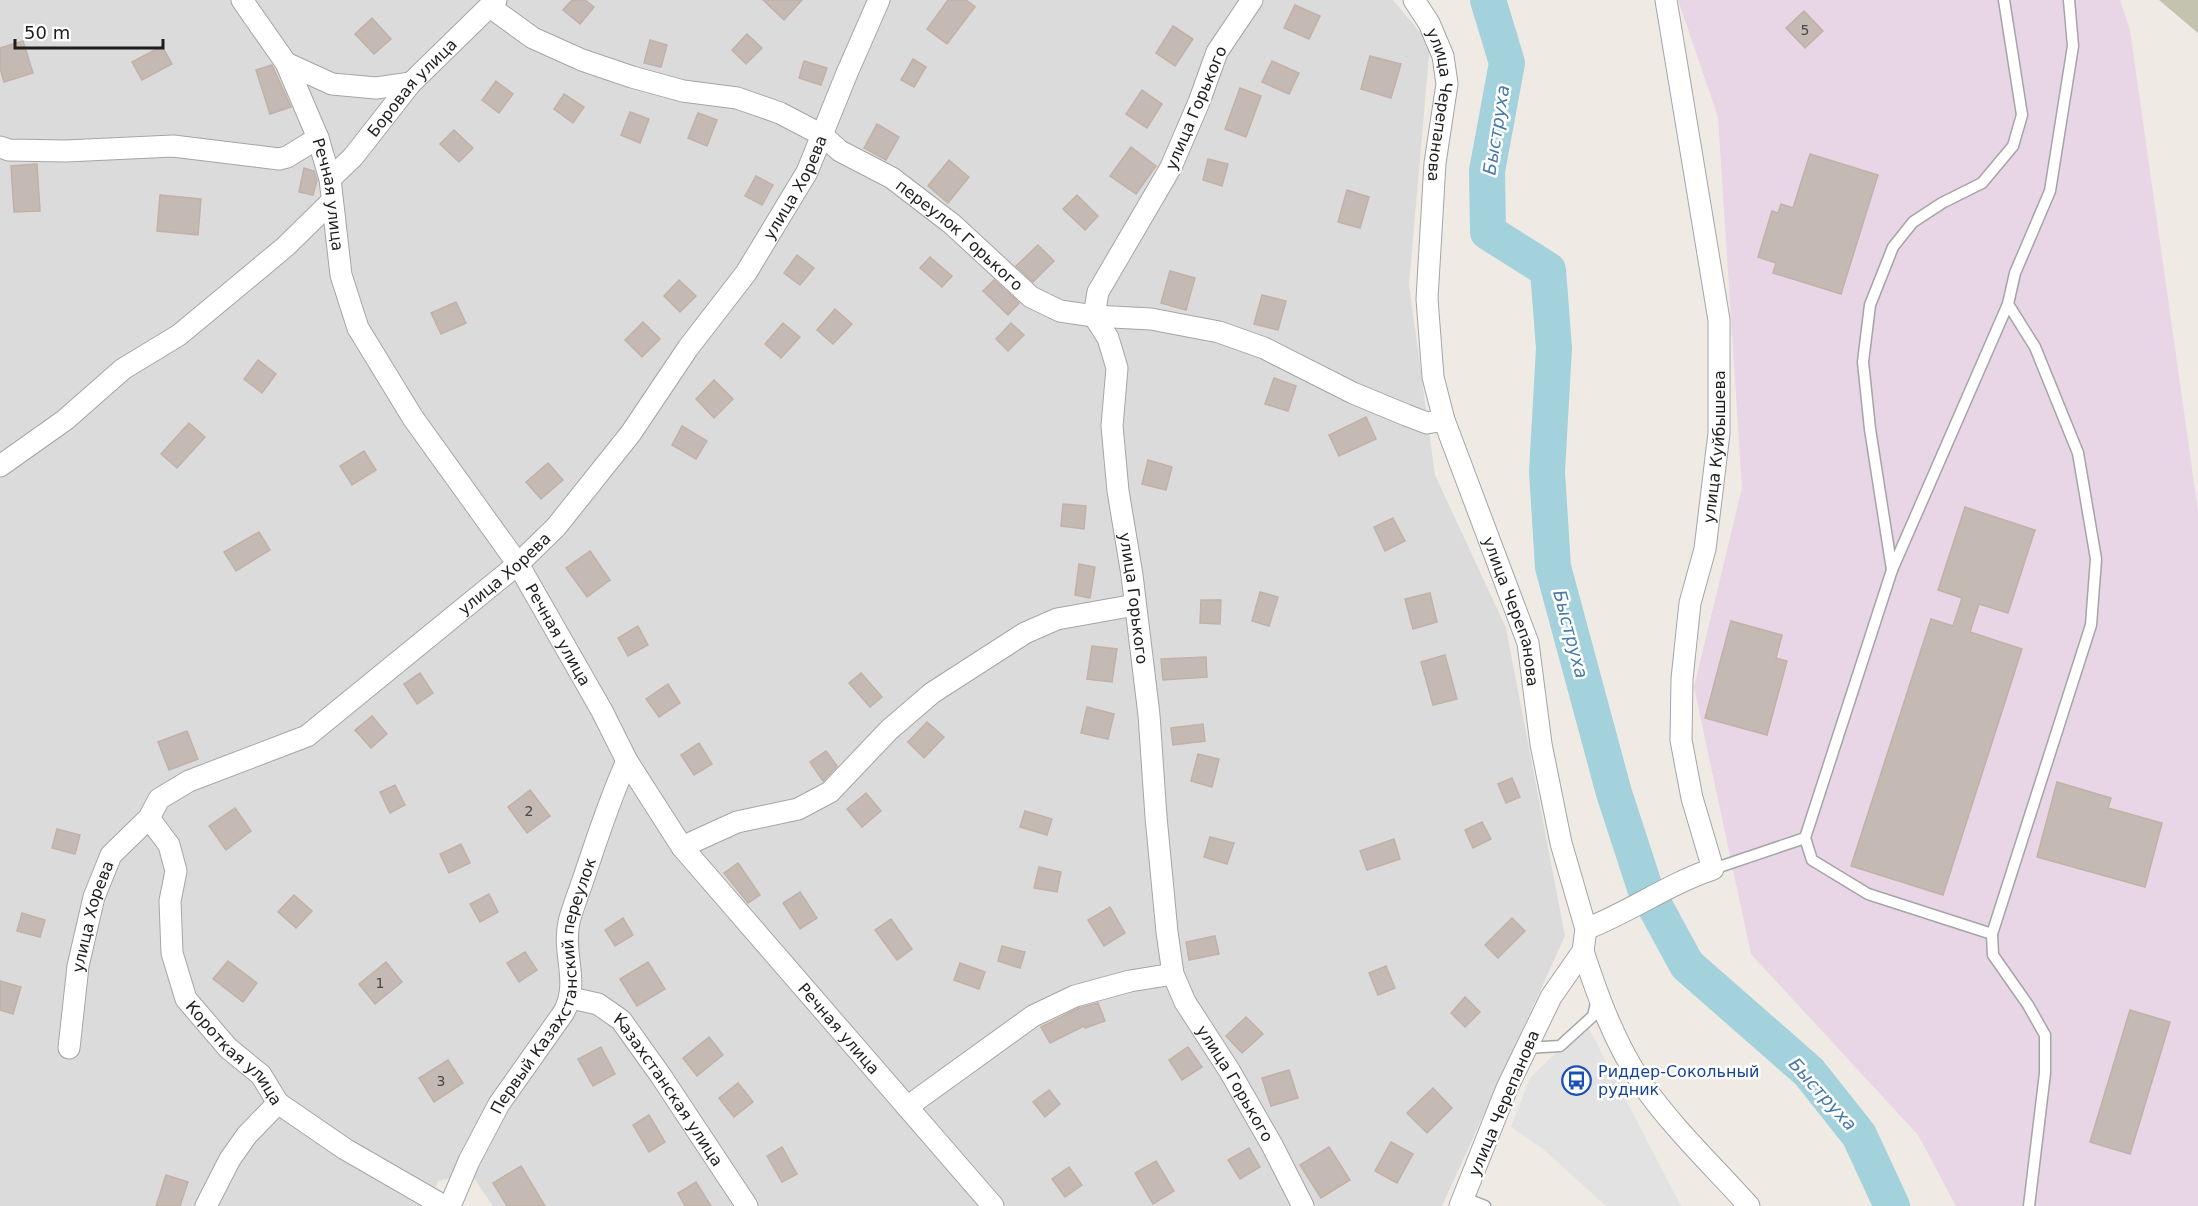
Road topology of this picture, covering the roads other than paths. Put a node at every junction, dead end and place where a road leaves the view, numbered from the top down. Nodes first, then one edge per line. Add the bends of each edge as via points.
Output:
1 (242, 0) edge
2 (879, 0) edge
3 (1251, 0) edge
4 (1414, 0) edge
5 (1666, 0) edge
6 (2004, 0) edge
7 (2069, 0) edge
8 (493, 3) edge
9 (286, 63) junction
10 (411, 83) junction
11 (822, 135) junction
12 (318, 138) junction
13 (0, 147) edge
14 (330, 179) junction
15 (331, 202) junction
16 (2008, 304) junction
17 (1094, 316) junction
18 (1444, 420) junction
19 (0, 466) edge
20 (518, 564) junction
21 (1892, 570) junction
22 (1135, 605) junction
23 (627, 761) junction
24 (149, 818) junction
25 (1805, 838) junction
26 (682, 847) junction
27 (1713, 869) junction
28 (1586, 928) junction
29 (1992, 934) junction
30 (1583, 951) junction
31 (1173, 974) junction
32 (1598, 996) junction
33 (571, 998) junction
34 (69, 1048) dead end
35 (1526, 1048) junction
36 (278, 1103) junction
37 (907, 1107) junction
38 (1462, 1202) edge
39 (206, 1206) edge
40 (444, 1206) edge
41 (450, 1206) edge
42 (747, 1206) edge
43 (993, 1206) edge
44 (1302, 1206) edge
45 (1485, 1206) edge
46 (1749, 1206) edge
47 (2029, 1206) edge

1 - 9 street, Речная улица
2 - 11 street, улица Хорева
3 - 17 street, улица Горького via 1217,52 1171,167 1098,292
4 - 18 street, улица Черепанова via 1443,56 1447,84 1435,164 1427,299 1433,377
5 - 27 street, улица Куйбышева via 1719,320 1719,433 1705,549 1690,603 1682,679 1681,740 1692,798
6 - 21 lane via 2022,115 2013,146 1982,183 1913,222 1893,247 1869,305 1863,362
7 - 16 lane via 2073,46 2050,190 2015,273
8 - 10 street, Боровая улица
8 - 11 street, переулок Горького via 533,38 582,60 683,91 737,99 780,112
9 - 10 street via 333,84 376,88
9 - 12 street, Речная улица
10 - 14 street, Боровая улица via 353,157
11 - 17 street, переулок Горького via 840,151 901,184 952,224 1031,297 1060,311
11 - 20 street, улица Хорева via 807,172 746,273 688,348 631,433 556,527
12 - 13 street via 279,159 173,146 66,151
12 - 14 street, Речная улица
14 - 15 street, Речная улица
15 - 19 street via 285,247 178,335 123,369 64,420
15 - 20 street, Речная улица via 341,275 358,328 413,418
16 - 21 lane
16 - 29 lane via 2035,347 2078,453 2096,558 2091,625
17 - 18 street, переулок Горького via 1151,319 1219,332 1264,348 1353,393 1426,423
17 - 22 street, улица Горького via 1108,338 1117,368 1112,426
18 - 28 street, улица Черепанова via 1528,643 1540,744 1561,843
20 - 23 street, Речная улица
20 - 24 street, улица Хорева via 307,736 189,781 159,799
21 - 25 lane
22 - 26 street via 1058,619 1025,633 932,693 889,730 830,792 798,809 737,822
22 - 31 street, улица Горького
23 - 26 street, Речная улица
23 - 33 street, Первый Казахстанский переулок via 569,922
24 - 34 street, улица Хорева via 111,855 94,897 78,966
24 - 36 street, Короткая улица via 169,845 176,871 170,901 172,953 186,999 228,1048 261,1075
25 - 27 lane
25 - 29 lane via 1812,860 1868,894
26 - 37 street, Речная улица
27 - 28 street
28 - 30 street, улица Черепанова
29 - 47 lane via 1993,955 2045,1035 2045,1073
30 - 32 street
30 - 35 street, улица Черепанова via 1551,997
31 - 37 street via 1076,996 1033,1016
31 - 44 street, улица Горького via 1185,1002 1272,1145
32 - 35 lane via 1593,1016 1560,1046
32 - 46 street via 1643,1085
33 - 41 street, Первый Казахстанский переулок via 499,1104
33 - 42 street, Казахстанская улица via 598,1004 621,1020
35 - 38 street, улица Черепанова
36 - 39 street via 230,1159
36 - 40 street, Короткая улица via 345,1149
37 - 43 street, Речная улица
38 - 45 lane

